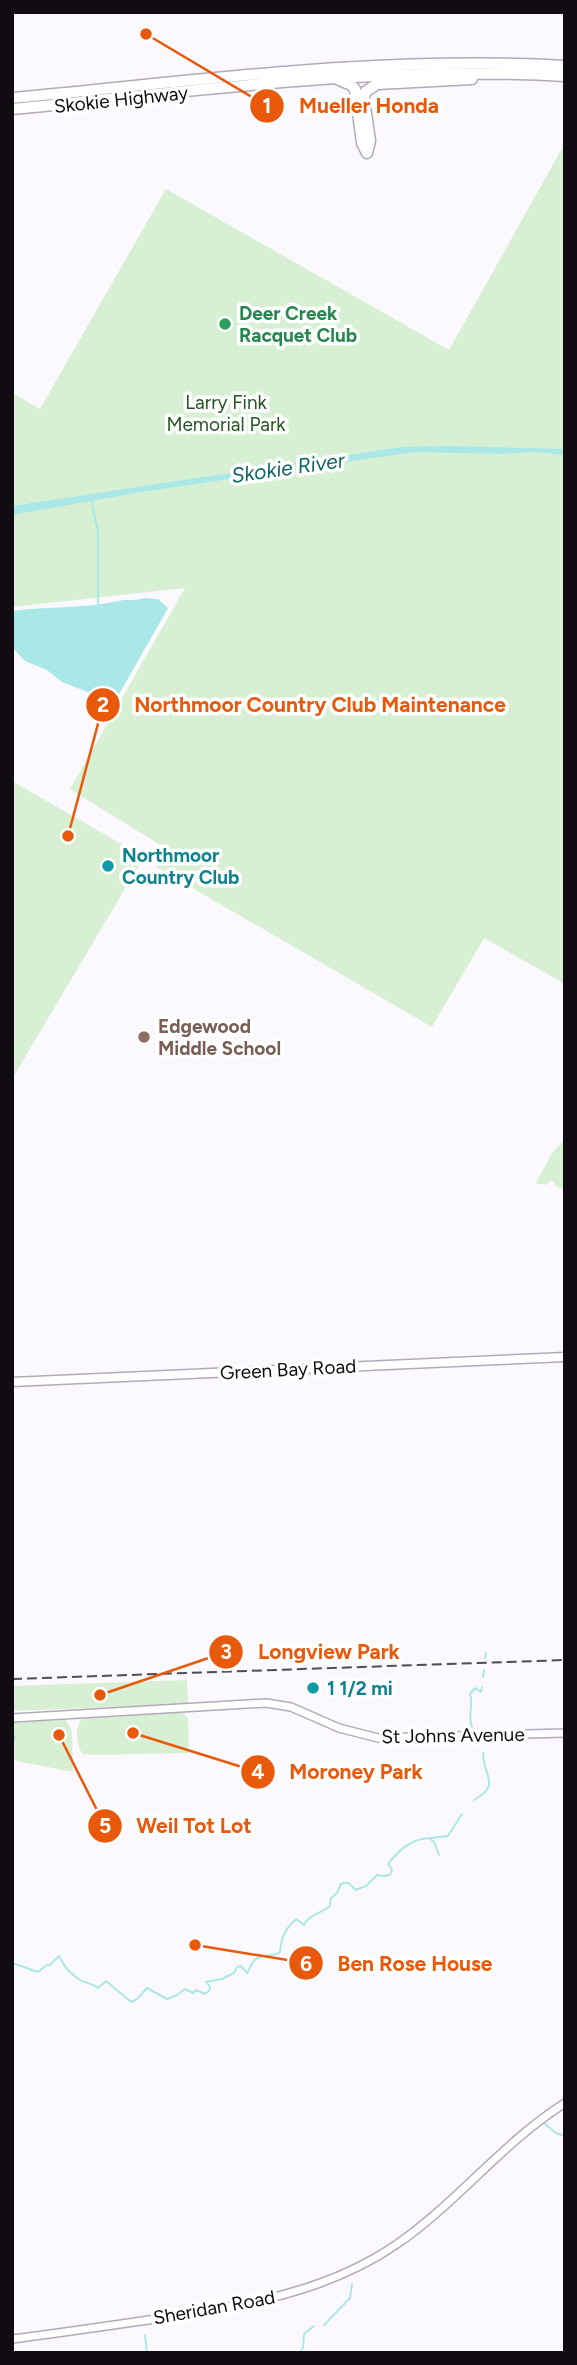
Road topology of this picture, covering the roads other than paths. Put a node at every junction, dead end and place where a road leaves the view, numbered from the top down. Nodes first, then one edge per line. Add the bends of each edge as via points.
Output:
1 (565, 66) edge
2 (536, 75) junction
3 (565, 76) edge
4 (328, 79) junction
5 (93, 91) junction
6 (12, 92) edge
7 (12, 98) edge
8 (12, 109) edge
9 (565, 1357) edge
10 (12, 1382) edge
11 (12, 1718) edge
12 (565, 1733) edge
13 (565, 2103) edge
14 (12, 2339) edge

1 - 5 highway, Skokie Highway via 377,64
2 - 3 highway, Skokie Highway
2 - 4 highway, Skokie Highway via 426,73
2 - 4 highway via 370,87 364,99 370,141 367,153 355,89
4 - 8 highway, Skokie Highway
5 - 6 highway
5 - 7 highway, Skokie Highway
9 - 10 main road, Green Bay Road
11 - 12 street, St Johns Avenue via 266,1703 291,1707 378,1738
13 - 14 street, Sheridan Road via 513,2142 422,2226 341,2276 242,2306

